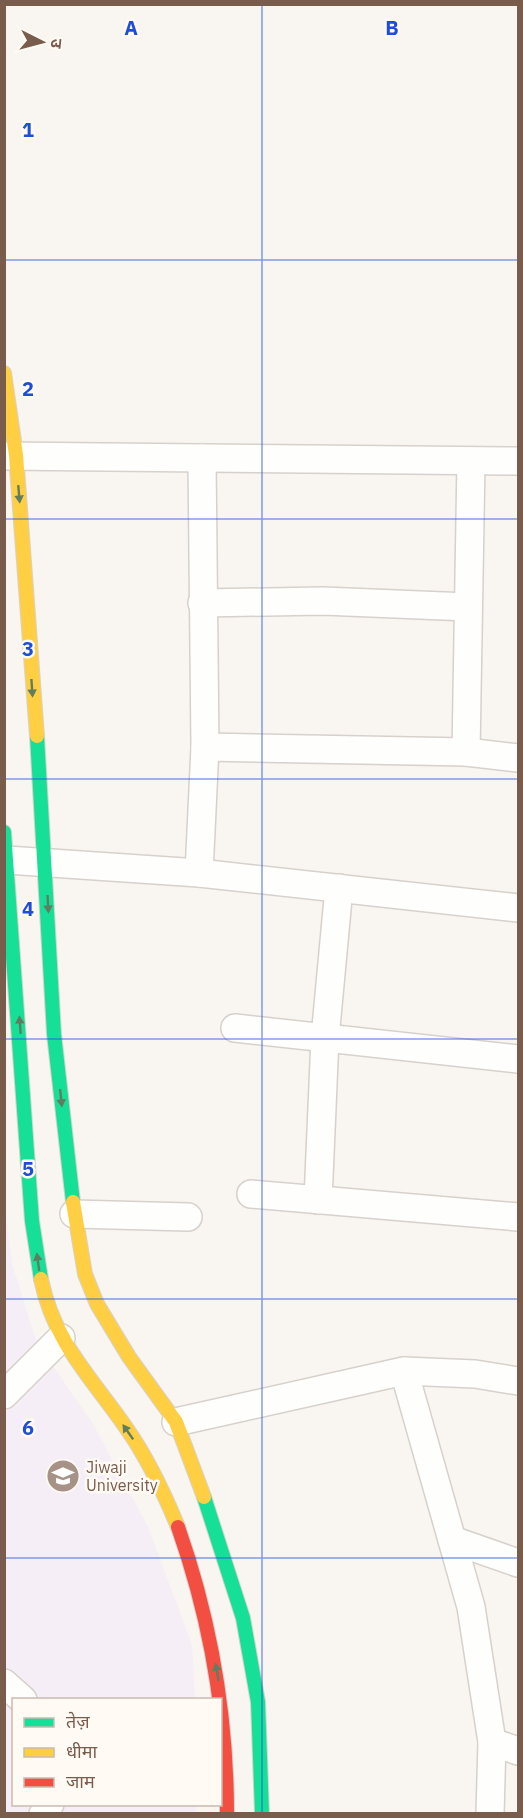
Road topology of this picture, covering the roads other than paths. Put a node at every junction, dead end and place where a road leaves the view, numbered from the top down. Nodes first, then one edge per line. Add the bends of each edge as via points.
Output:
1 (4, 373) edge
2 (10, 455) edge
3 (202, 458) junction
4 (471, 461) junction
5 (519, 461) edge
6 (202, 603) junction
7 (468, 607) junction
8 (205, 747) junction
9 (466, 752) junction
10 (519, 758) edge
11 (4, 832) edge
12 (7, 860) junction
13 (46, 862) junction
14 (199, 873) junction
15 (339, 888) junction
16 (519, 908) edge
17 (9, 922) edge
18 (235, 1028) dead end
19 (325, 1038) junction
20 (519, 1059) edge
21 (250, 1194) dead end
22 (318, 1200) junction
23 (74, 1214) junction
24 (188, 1216) dead end
25 (519, 1217) edge
26 (61, 1338) junction
27 (404, 1371) junction
28 (519, 1381) edge
29 (4, 1395) edge
30 (176, 1422) junction
31 (452, 1539) junction
32 (519, 1563) edge
33 (4, 1683) edge
34 (21, 1698) edge
35 (492, 1742) junction
36 (519, 1751) edge
37 (227, 1814) edge
38 (262, 1814) edge
39 (490, 1814) edge

1 - 2 main road
2 - 3 street
2 -> 13 main road
3 - 4 street
3 - 6 street
4 - 5 street
4 - 7 street
6 - 7 street
6 - 8 street
7 - 9 street
8 - 9 street
8 - 14 street
9 - 10 street
11 - 12 main road
12 - 13 street
12 - 17 main road
13 - 14 street
13 -> 23 main road via 54,1034
14 - 15 street
15 - 16 street
15 - 19 street
26 -> 17 main road via 39,1271 32,1221
18 - 19 street
19 - 20 street
19 - 22 street
21 - 22 street
22 - 25 street
23 - 24 street
23 - 30 main road via 85,1274 97,1304 142,1383
26 - 29 street
37 -> 26 main road via 224,1705 209,1626 184,1545 114,1403
27 - 28 street via 475,1374
27 - 30 street
27 - 31 street
30 - 38 main road via 197,1473 243,1618 258,1702
31 - 32 street
31 - 35 street via 471,1607
33 - 34 street
35 - 36 street
35 - 39 street

